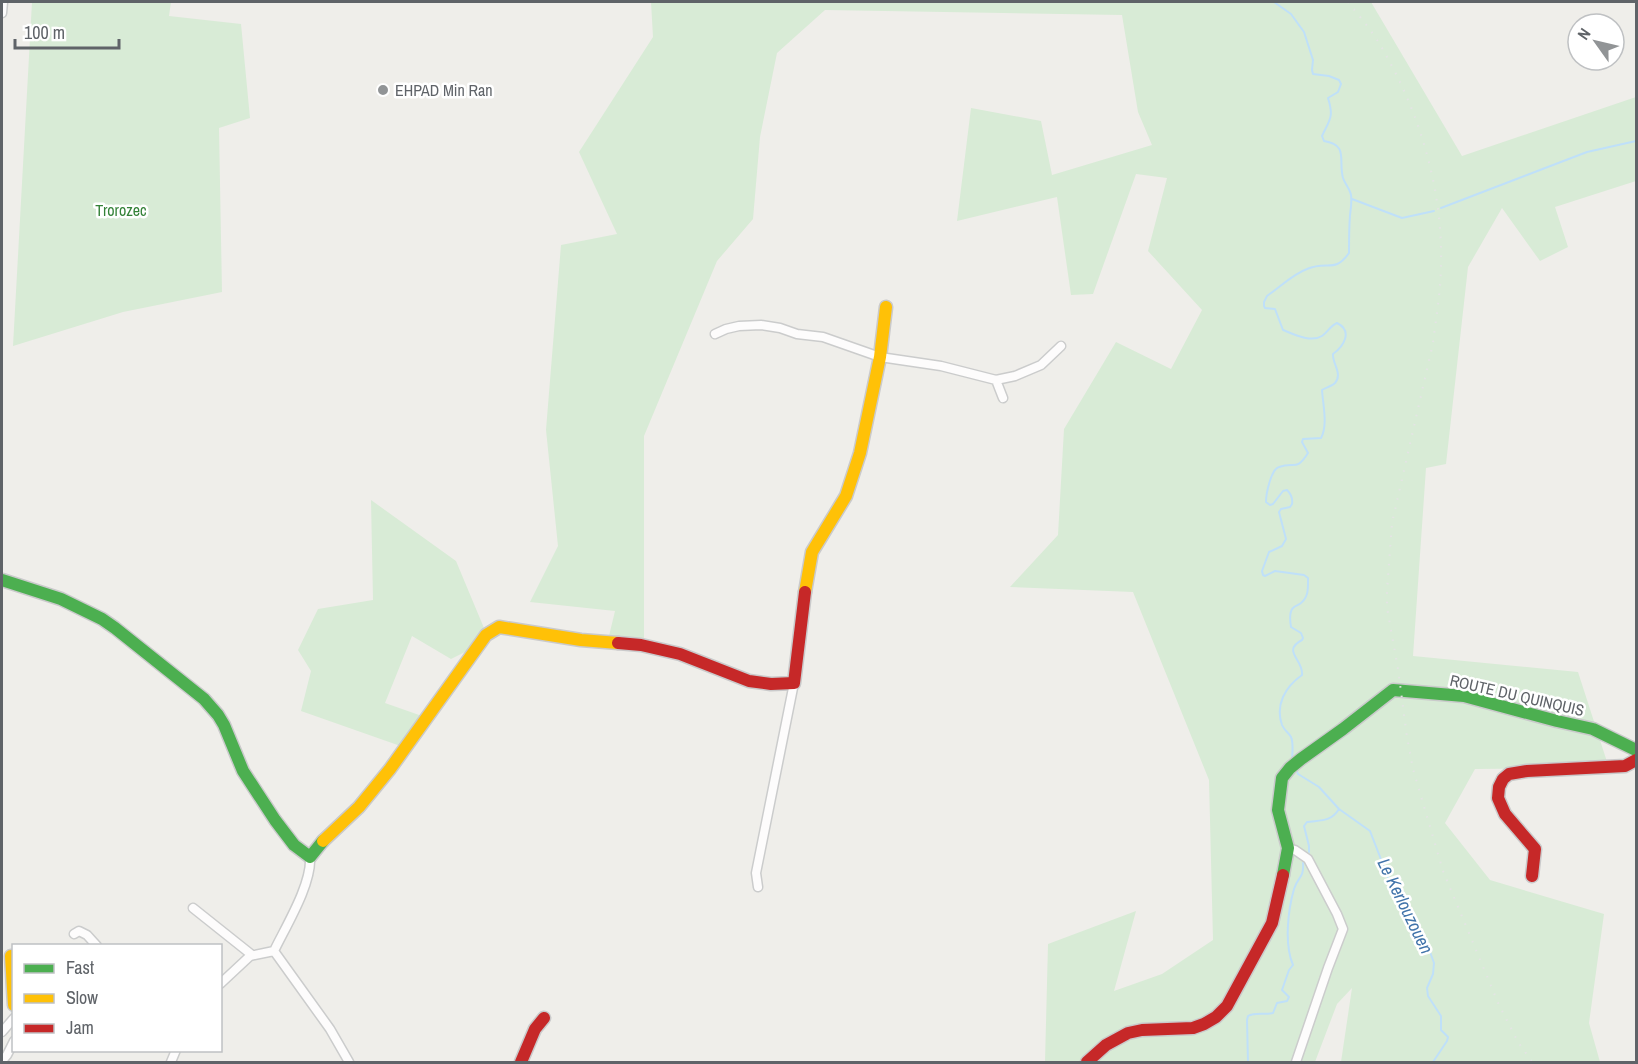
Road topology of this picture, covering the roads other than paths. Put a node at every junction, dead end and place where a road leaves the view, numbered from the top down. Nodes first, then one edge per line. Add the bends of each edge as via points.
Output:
1 (3, 2) edge
2 (2, 12) edge
3 (886, 307) dead end
4 (715, 334) dead end
5 (1061, 346) dead end
6 (880, 357) junction
7 (996, 380) junction
8 (1003, 398) dead end
9 (2, 580) edge
10 (794, 683) junction
11 (1636, 750) edge
12 (1636, 760) edge
13 (1288, 848) junction
14 (310, 857) junction
15 (1532, 876) dead end
16 (758, 888) dead end
17 (193, 908) dead end
18 (74, 933) dead end
19 (96, 944) edge
20 (274, 951) junction
21 (252, 955) junction
22 (11, 956) dead end
23 (12, 972) edge
24 (222, 982) edge
25 (544, 1018) dead end
26 (12, 1020) edge
27 (2, 1032) edge
28 (12, 1045) edge
29 (2, 1061) edge
30 (350, 1062) edge
31 (521, 1062) edge
32 (1087, 1062) edge
33 (1296, 1062) edge

1 - 2 street
3 - 6 street
4 - 6 street via 761,325 823,337
5 - 7 street via 1041,365
6 - 7 street via 941,366
6 - 10 street via 860,453 846,496 812,552
7 - 8 street
9 - 14 street via 94,615 193,688 224,725 241,767 273,817 289,839
10 - 14 street via 749,681 680,654 641,645 499,627 486,635 390,770
10 - 16 street via 756,873
11 - 13 street, ROUTE DU QUINQUIS via 1593,729 1464,696 1393,690 1301,759 1282,778 1278,810
12 - 15 street via 1625,765 1527,771 1503,779 1498,798 1504,814 1535,849
13 - 32 street via 1272,922 1222,1013 1192,1029 1130,1033
13 - 33 street via 1308,859 1343,929
14 - 20 street via 302,892
17 - 21 street
18 - 19 street via 87,935
20 - 21 street
20 - 30 street
21 - 24 street
22 - 23 street
25 - 31 street
26 - 27 street
28 - 29 street

